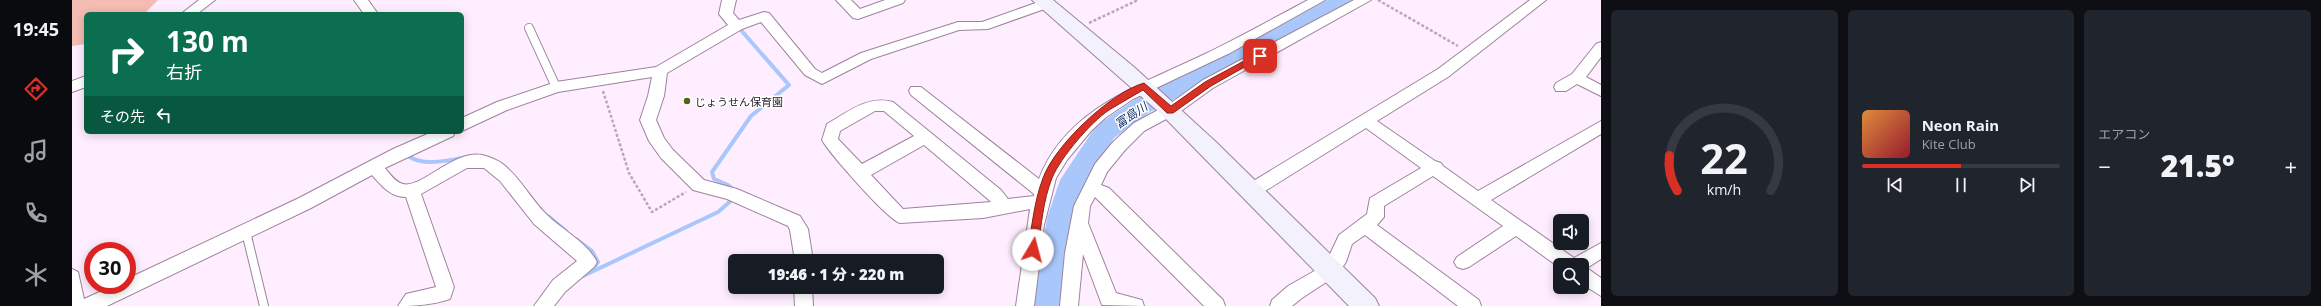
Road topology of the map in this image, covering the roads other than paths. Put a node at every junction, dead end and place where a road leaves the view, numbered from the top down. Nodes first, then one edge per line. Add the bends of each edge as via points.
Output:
1 (208, 0) edge
2 (362, 0) edge
3 (729, 0) edge
4 (843, 0) edge
5 (898, 0) edge
6 (1318, 0) edge
7 (1364, 0) edge
8 (1539, 0) edge
9 (1043, 2) edge
10 (191, 12) edge
11 (370, 12) edge
12 (737, 26) junction
13 (529, 28) dead end
14 (1601, 47) edge
15 (660, 72) junction
16 (1578, 78) junction
17 (84, 82) edge
18 (72, 87) edge
19 (556, 87) junction
20 (1561, 87) dead end
21 (1146, 88) junction
22 (916, 91) dead end
23 (1601, 91) edge
24 (1168, 108) junction
25 (1368, 121) junction
26 (464, 124) edge
27 (1601, 127) edge
28 (443, 134) edge
29 (925, 137) junction
30 (374, 166) junction
31 (1435, 167) junction
32 (860, 174) junction
33 (1090, 188) junction
34 (412, 191) junction
35 (1251, 191) junction
36 (1042, 198) junction
37 (1479, 199) junction
38 (1004, 206) junction
39 (1078, 224) junction
40 (1366, 226) junction
41 (1517, 226) junction
42 (246, 232) junction
43 (1601, 250) edge
44 (803, 254) edge
45 (1560, 258) edge
46 (1589, 258) edge
47 (1463, 262) dead end
48 (1330, 270) junction
49 (72, 276) edge
50 (1589, 279) edge
51 (1601, 288) edge
52 (803, 294) edge
53 (76, 306) edge
54 (90, 306) edge
55 (264, 306) edge
56 (407, 306) edge
57 (543, 306) edge
58 (804, 306) edge
59 (1025, 306) edge
60 (1069, 306) edge
61 (1135, 306) edge
62 (1216, 306) edge
63 (1279, 306) edge
64 (1366, 306) edge
65 (1472, 306) edge

1 - 10 street
2 - 11 street
3 - 12 street via 726,14
4 - 5 street via 858,15
6 - 21 street
7 - 24 street
8 - 25 street via 1443,73
9 - 12 street via 983,26 958,26 866,56 822,79 810,72 764,16
9 - 21 street
12 - 15 street via 666,66
13 - 19 lane
14 - 16 street
15 - 19 street
15 - 44 street via 648,120 657,141 667,154 699,185 794,221 799,229
16 - 20 street
16 - 23 street
17 - 18 street
19 - 26 street via 502,106
21 - 24 street
21 - 36 street via 1104,109 1084,128 1063,153 1048,177
22 - 36 street
24 - 33 street via 1139,127 1119,146 1101,168
24 - 35 street
25 - 31 street
25 - 35 street
27 - 37 street
28 - 30 street
29 - 32 street
29 - 32 street via 888,106 873,105 833,128 830,140
29 - 38 street via 996,195
30 - 34 street via 392,187 400,191
30 - 42 street
31 - 37 street
31 - 40 street via 1376,203 1375,218
32 - 38 street via 900,216 983,211
33 - 39 street
33 - 62 street via 1103,193
34 - 56 street via 445,287 443,293 413,300
34 - 57 street via 466,162 481,162 497,167 540,219 588,262 560,286
35 - 48 street
36 - 38 street via 1035,202
36 - 59 street
37 - 41 street
39 - 60 street
39 - 61 street via 1082,228 1109,299
40 - 48 street via 1345,240 1337,262
40 - 65 street
41 - 45 street
41 - 47 street
42 - 54 street
42 - 55 lane
43 - 46 street
48 - 63 street via 1295,292
48 - 64 street
49 - 53 street
50 - 51 street
52 - 58 street

